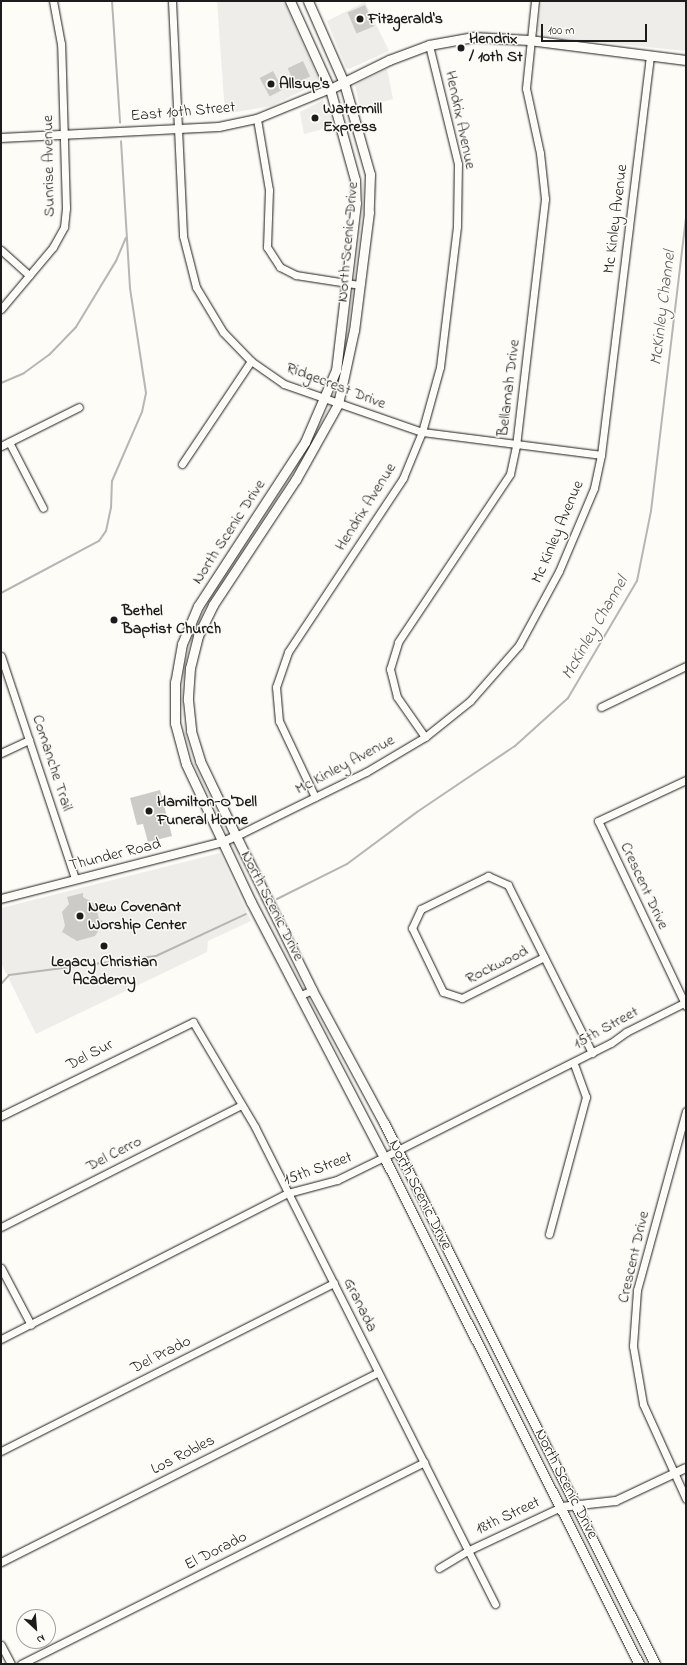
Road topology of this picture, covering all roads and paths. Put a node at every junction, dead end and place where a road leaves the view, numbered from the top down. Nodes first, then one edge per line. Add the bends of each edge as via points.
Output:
1 (53, 1) edge
2 (172, 1) edge
3 (290, 1) edge
4 (308, 1) edge
5 (535, 1) edge
6 (529, 40) junction
7 (429, 45) junction
8 (650, 56) junction
9 (686, 60) edge
10 (344, 83) junction
11 (330, 89) junction
12 (257, 119) junction
13 (179, 130) junction
14 (63, 134) junction
15 (1, 138) edge
16 (1, 250) edge
17 (30, 275) junction
18 (346, 283) junction
19 (360, 285) junction
20 (1, 309) edge
21 (251, 361) junction
22 (325, 400) junction
23 (338, 404) junction
24 (79, 407) dead end
25 (422, 432) junction
26 (9, 442) junction
27 (1, 446) edge
28 (516, 446) junction
29 (601, 455) junction
30 (182, 464) dead end
31 (43, 508) dead end
32 (228, 561) junction
33 (238, 567) junction
34 (1, 656) edge
35 (686, 666) edge
36 (601, 707) dead end
37 (425, 737) junction
38 (29, 740) junction
39 (1, 753) edge
40 (686, 780) edge
41 (315, 797) junction
42 (236, 836) junction
43 (223, 842) junction
44 (75, 879) junction
45 (1, 899) edge
46 (544, 957) junction
47 (312, 990) junction
48 (301, 995) junction
49 (685, 1004) edge
50 (193, 1022) joint
51 (592, 1053) junction
52 (573, 1062) junction
53 (240, 1106) junction
54 (686, 1111) edge
55 (1, 1116) edge
56 (398, 1150) junction
57 (384, 1157) junction
58 (288, 1193) junction
59 (1, 1227) edge
60 (549, 1234) dead end
61 (1, 1268) edge
62 (334, 1283) junction
63 (30, 1325) junction
64 (1, 1339) edge
65 (378, 1372) junction
66 (1, 1451) edge
67 (424, 1462) junction
68 (686, 1468) edge
69 (674, 1474) junction
70 (686, 1499) edge
71 (577, 1505) junction
72 (561, 1507) junction
73 (467, 1551) junction
74 (1, 1562) edge
75 (439, 1568) dead end
76 (495, 1604) dead end
77 (1, 1645) edge
78 (11, 1664) edge
79 (21, 1664) edge
80 (639, 1664) edge
81 (655, 1664) edge

1 - 14 street, Sunrise Avenue via 61,44
2 - 13 street, Ridgecrest Drive
3 - 11 main road, North Scenic Drive
4 - 10 main road, North Scenic Drive
5 - 6 street, Bellamah Drive
6 - 7 main road, East 10th Street via 473,38
6 - 8 main road, East 10th Street
6 - 28 street, Bellamah Drive via 526,88 540,153 545,199
7 - 10 main road, East 10th Street via 389,60
7 - 25 street, Hendrix Avenue via 458,164 457,226 440,367
8 - 9 main road, East 10th Street
8 - 29 street, Mc Kinley Avenue
10 - 11 main road, East 10th Street
10 - 19 main road, North Scenic Drive via 370,174 369,212
11 - 12 street, East 10th Street
11 - 18 main road, North Scenic Drive via 355,180 356,203
12 - 13 street, East 10th Street via 219,127
12 - 18 street via 269,190 267,247 280,267 296,275
13 - 14 street, East 10th Street
13 - 21 street, Ridgecrest Drive via 183,236 196,287 223,332
14 - 15 street, East 10th Street
14 - 17 street, Sunrise Avenue via 66,208 64,227 53,247
16 - 17 street
17 - 20 street, Sunrise Avenue
18 - 19 street
18 - 22 main road, North Scenic Drive via 336,370
19 - 23 main road, North Scenic Drive via 352,343
21 - 22 street, Ridgecrest Drive via 284,384
21 - 30 street
22 - 23 street, Ridgecrest Drive
22 - 32 main road, North Scenic Drive via 305,442
23 - 25 street, Ridgecrest Drive
23 - 33 main road, North Scenic Drive via 310,456
24 - 26 street
25 - 28 street, Ridgecrest Drive
25 - 41 street, Hendrix Avenue via 403,478 288,652 276,687 279,721
26 - 27 street
26 - 31 street
28 - 29 street, Ridgecrest Drive
28 - 37 street, Bellamah Drive via 510,474 398,642 390,669 397,697
29 - 37 street, Mc Kinley Avenue via 594,488 559,571 519,645 470,701
32 - 33 street
32 - 43 main road, North Scenic Drive via 198,606 182,644 175,696 175,723 186,764
33 - 42 main road, North Scenic Drive via 213,605 198,636 190,668 188,700 191,731 200,761
34 - 38 street, Comanche Trail
35 - 36 street
37 - 41 street, Mc Kinley Avenue
38 - 39 street
38 - 44 street, Comanche Trail
40 - 49 street, Crescent Drive via 598,821
41 - 42 street, Mc Kinley Avenue
42 - 43 street, Thunder Road
42 - 47 main road, North Scenic Drive
43 - 44 street, Thunder Road
43 - 48 main road, North Scenic Drive
44 - 45 street, Thunder Road
46 - 46 street, Rockwood via 508,885 488,876 421,909 412,928 443,992 462,998
46 - 51 street, Rockwood
47 - 48 street
47 - 56 main road, North Scenic Drive
48 - 57 main road, North Scenic Drive
49 - 51 street, 15th Street
50 - 53 street, Granada
50 - 55 street, Del Sur
51 - 52 street, 15th Street
52 - 56 street, 15th Street
52 - 60 street via 586,1097
53 - 58 street, Granada
53 - 59 street, Del Cerro
54 - 69 street, Crescent Drive via 637,1290 633,1346 643,1404
56 - 57 street, 15th Street
56 - 71 main road, North Scenic Drive
57 - 58 street, 15th Street via 337,1180
57 - 72 main road, North Scenic Drive
58 - 62 street, Granada
58 - 63 street, 15th Street
61 - 63 street
62 - 65 street, Granada
62 - 66 street, Del Prado
63 - 64 street, 15th Street
65 - 67 street, Granada
65 - 74 street, Los Robles
67 - 73 street, Granada
67 - 79 street, El Dorado
68 - 69 street
69 - 70 street, Crescent Drive
69 - 71 street via 616,1501
71 - 72 street
71 - 81 main road, North Scenic Drive
72 - 73 street, 18th Street
72 - 80 main road, North Scenic Drive
73 - 75 street, 18th Street
73 - 76 street, Granada
77 - 78 street

